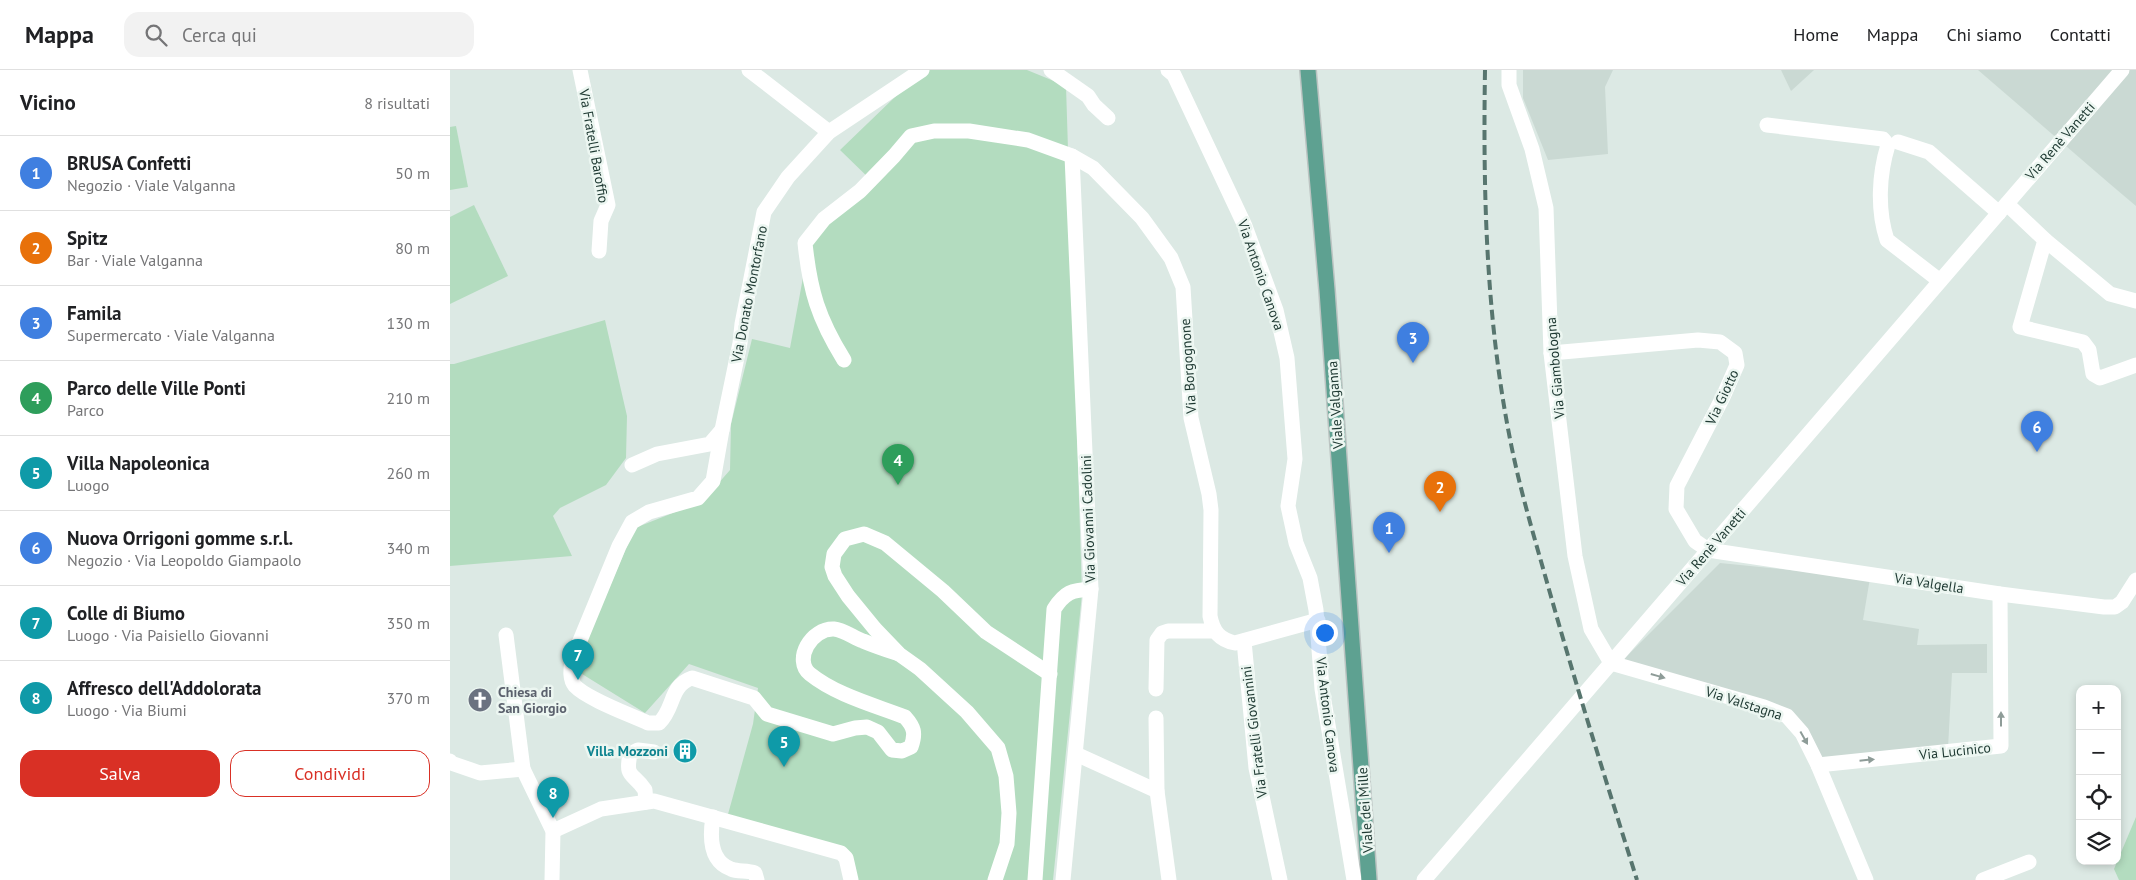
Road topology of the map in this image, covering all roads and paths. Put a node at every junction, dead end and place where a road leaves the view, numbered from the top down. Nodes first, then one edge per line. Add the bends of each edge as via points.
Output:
1 (580, 70) edge
2 (749, 70) edge
3 (922, 70) edge
4 (1052, 70) edge
5 (1168, 70) edge
6 (1308, 70) edge
7 (1509, 70) edge
8 (2122, 70) edge
9 (1108, 118) dead end
10 (1767, 125) dead end
11 (829, 132) junction
12 (1898, 142) dead end
13 (1065, 154) junction
14 (2003, 208) junction
15 (2045, 240) junction
16 (599, 251) dead end
17 (1940, 281) junction
18 (2136, 301) edge
19 (1550, 353) junction
20 (844, 360) dead end
21 (2136, 365) edge
22 (722, 430) junction
23 (632, 465) dead end
24 (1708, 550) junction
25 (2136, 580) edge
26 (1091, 589) junction
27 (2000, 594) junction
28 (1318, 620) junction
29 (1214, 631) junction
30 (506, 635) dead end
31 (1244, 642) junction
32 (899, 654) junction
33 (1611, 663) junction
34 (1050, 674) junction
35 (1156, 689) dead end
36 (1156, 718) dead end
37 (1360, 740) joint
38 (654, 752) dead end
39 (1076, 754) junction
40 (450, 761) edge
41 (1818, 765) junction
42 (523, 769) junction
43 (1157, 791) junction
44 (640, 803) junction
45 (713, 816) junction
46 (553, 831) junction
47 (2029, 862) dead end
48 (1430, 878) edge
49 (552, 880) edge
50 (757, 880) edge
51 (851, 880) edge
52 (995, 880) edge
53 (1035, 880) edge
54 (1063, 880) edge
55 (1169, 880) edge
56 (1280, 880) edge
57 (1354, 880) edge
58 (1369, 880) edge
59 (1866, 880) edge
60 (1983, 880) edge

1 - 16 street, Via Fratelli Baroffio via 608,205 601,221
2 - 11 street
3 - 11 street, Via Donato Montorfano
4 - 9 street via 1088,96
5 - 28 street, Via Antonio Canova via 1174,75 1245,226 1276,310 1287,358 1293,422 1295,459 1288,506 1296,543 1310,578
6 - 37 main road, Viale Valganna
7 - 19 street, Via Giambologna via 1509,85 1532,149 1546,208
8 - 14 street, Via Renè Vanetti
10 - 17 street via 1883,139 1888,145 1880,178 1884,230 1888,240
11 - 22 street, Via Donato Montorfano via 788,177 764,212
12 - 14 street via 1929,152
13 - 20 street, Via Borgognone via 1028,140 969,132 934,130 911,136 860,191 824,219 805,243 813,296 826,330
13 - 26 street, Via Giovanni Cadolini
13 - 29 street, Via Borgognone via 1093,168 1142,218 1171,258 1183,288 1191,418 1211,510 1210,616
14 - 15 street
14 - 17 street, Via Renè Vanetti
15 - 18 street via 2110,294
15 - 21 street via 2020,327 2083,342 2089,350 2093,374 2100,378
17 - 24 street, Via Renè Vanetti
19 - 24 street, Via Giotto via 1698,340 1720,342 1736,353 1738,365 1724,397 1677,486 1676,509 1694,540
19 - 33 street, Via Giambologna via 1575,556 1591,629
22 - 23 street via 710,444 657,454
22 - 32 street, Via Donato Montorfano via 713,481 698,498 648,512 632,522 572,660 574,685 583,693 648,723 659,723 666,716 676,689 683,681 692,678 754,698 767,714 833,734 867,727 878,732 892,750 902,751 911,747 915,736 913,726 905,716 829,686 808,673 803,661 812,637 836,629
24 - 27 street, Via Valgella
24 - 33 street, Via Renè Vanetti
25 - 27 street, Via Valgella via 2115,608
26 - 34 street via 1075,590 1062,597 1054,609
26 - 39 street, Via Giovanni Cadolini
41 -> 27 street, Via Lucinico via 2001,746
28 - 31 street
28 - 57 street, Via Antonio Canova via 1322,689
29 - 31 street via 1223,641
29 - 35 street via 1162,633 1157,640
30 - 42 street
31 - 56 street, Via Fratelli Giovannini via 1256,768
32 - 34 street via 848,596 836,576 832,567 834,554 844,539 864,534 885,543 986,632
32 - 52 street via 967,712 998,748 1006,776 1008,813 1007,844
33 -> 41 street, Via Valstagna via 1764,706 1787,716 1802,733
33 - 48 street, Via Renè Vanetti
34 - 53 street
36 - 43 street
37 - 58 main road, Viale dei Mille
38 - 44 street via 638,750 630,754 627,766 630,775 645,790
39 - 43 street
39 - 54 street, Via Giovanni Cadolini
40 - 42 street via 480,773
41 - 59 street, Via Valstagna
42 - 46 street
43 - 55 street
44 - 45 street via 654,800
44 - 46 street via 601,809
45 - 50 street via 711,844 720,861 731,869 754,873
45 - 51 street via 841,853 846,858
46 - 49 street
47 - 60 street

